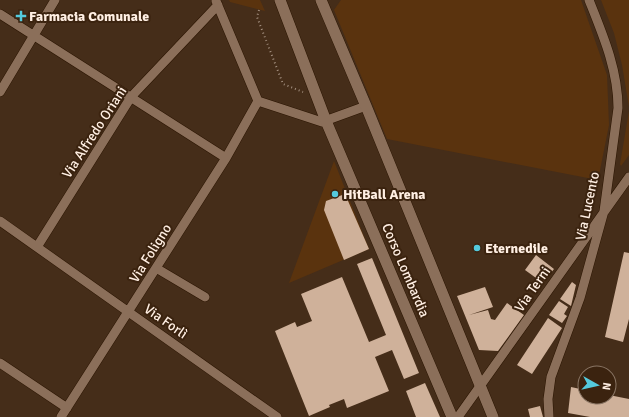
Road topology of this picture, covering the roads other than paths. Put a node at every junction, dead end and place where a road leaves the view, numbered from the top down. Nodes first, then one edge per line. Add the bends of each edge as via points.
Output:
1 (55, 0) edge
2 (280, 0) edge
3 (589, 0) edge
4 (324, 2) edge
5 (217, 3) edge
6 (0, 14) edge
7 (34, 36) junction
8 (0, 92) edge
9 (131, 97) junction
10 (258, 102) junction
11 (366, 106) junction
12 (326, 121) junction
13 (226, 158) junction
14 (629, 177) edge
15 (604, 211) junction
16 (0, 221) edge
17 (37, 247) junction
18 (156, 268) junction
19 (205, 297) dead end
20 (129, 312) junction
21 (0, 363) edge
22 (480, 387) junction
23 (67, 408) junction
24 (61, 417) edge
25 (278, 417) edge
26 (452, 417) edge
27 (458, 417) edge
28 (492, 417) edge
29 (549, 417) edge

1 - 7 street
2 - 12 street, Corso Lombardia
3 - 15 street, Via Lucento via 608,48 618,92
4 - 11 street, Corso Lombardia
5 - 9 street, Via Alfredo Oriani
5 - 10 street
6 - 7 street
7 - 8 street
7 - 9 street
9 - 13 street
9 - 17 street, Via Alfredo Oriani
10 - 12 street via 322,122
10 - 13 street, Via Foligno
11 - 12 street
11 - 22 street, Corso Lombardia
12 - 26 street, Corso Lombardia
13 - 18 street, Via Foligno
14 - 15 street, Via Terni
15 - 22 street, Via Terni
15 - 29 street, Via Lucento via 580,298 551,377
16 - 17 street, Via Forlì
17 - 20 street, Via Forlì
18 - 19 street
18 - 20 street, Via Foligno
20 - 23 street, Via Foligno
20 - 25 street, Via Forlì
21 - 23 street
22 - 27 street, Via Terni
22 - 28 street, Corso Lombardia
23 - 24 street, Via Foligno

